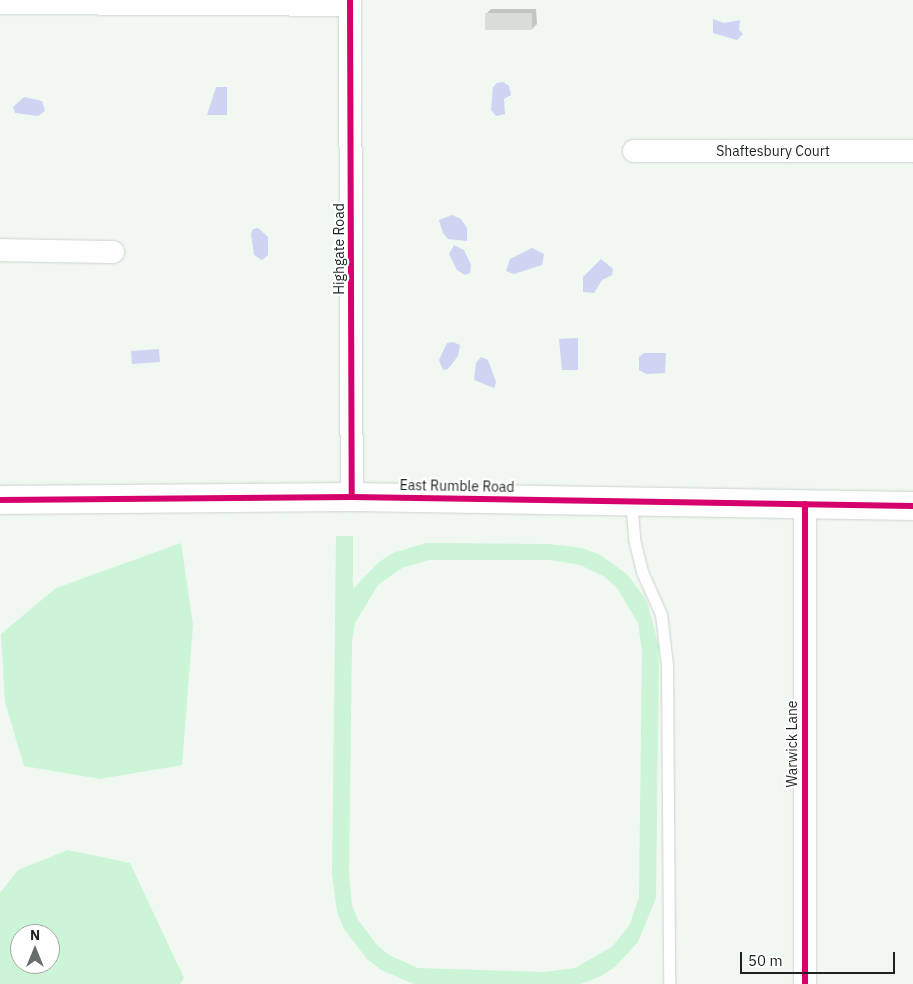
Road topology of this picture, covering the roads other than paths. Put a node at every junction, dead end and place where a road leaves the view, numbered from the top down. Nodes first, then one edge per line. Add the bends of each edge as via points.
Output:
1 (350, 2) edge
2 (0, 3) edge
3 (913, 150) edge
4 (634, 151) dead end
5 (0, 250) edge
6 (113, 252) dead end
7 (352, 497) junction
8 (0, 500) edge
9 (631, 501) junction
10 (805, 504) junction
11 (913, 506) edge
12 (669, 984) edge
13 (805, 984) edge

1 - 2 street
1 - 7 street, Highgate Road
3 - 4 street, Shaftesbury Court
5 - 6 street
7 - 8 street, East Rumble Road
7 - 9 street, East Rumble Road
9 - 10 street, East Rumble Road
9 - 12 lane via 634,539 642,572 661,614 667,665
10 - 11 street, East Rumble Road
10 - 13 street, Warwick Lane

